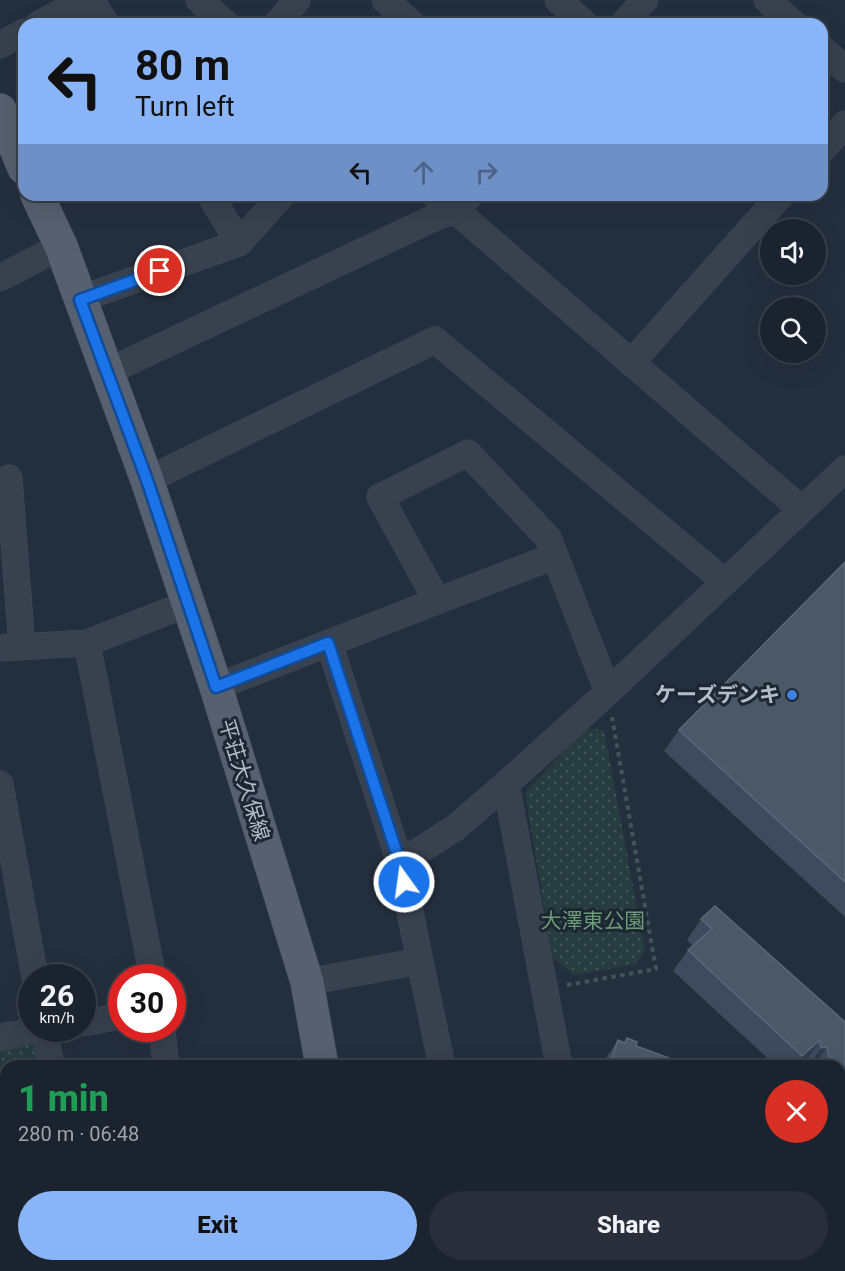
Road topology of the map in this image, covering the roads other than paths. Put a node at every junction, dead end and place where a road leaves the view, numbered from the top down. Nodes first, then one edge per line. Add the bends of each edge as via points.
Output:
1 (86, 0) edge
2 (91, 0) edge
3 (198, 0) edge
4 (297, 0) edge
5 (385, 0) edge
6 (558, 0) edge
7 (645, 0) edge
8 (766, 0) edge
9 (51, 18) edge
10 (102, 18) edge
11 (219, 18) edge
12 (282, 18) edge
13 (405, 18) edge
14 (578, 18) edge
15 (628, 18) edge
16 (787, 18) edge
17 (18, 35) edge
18 (0, 45) edge
19 (828, 54) edge
20 (845, 69) edge
21 (0, 110) edge
22 (845, 124) edge
23 (828, 143) edge
24 (18, 154) edge
25 (40, 201) edge
26 (214, 201) edge
27 (277, 201) edge
28 (776, 201) edge
29 (463, 203) edge
30 (239, 243) junction
31 (61, 246) junction
32 (0, 278) edge
33 (80, 300) junction
34 (631, 363) junction
35 (107, 372) junction
36 (845, 469) edge
37 (9, 478) dead end
38 (147, 480) junction
39 (801, 509) junction
40 (555, 556) junction
41 (724, 581) junction
42 (437, 601) junction
43 (187, 604) junction
44 (87, 643) junction
45 (328, 643) junction
46 (11, 648) edge
47 (216, 687) junction
48 (608, 692) junction
49 (0, 784) edge
50 (506, 784) junction
51 (400, 863) junction
52 (420, 961) junction
53 (32, 964) edge
54 (150, 964) edge
55 (307, 982) junction
56 (18, 1034) edge
57 (0, 1037) edge
58 (46, 1042) edge
59 (163, 1042) edge
60 (50, 1060) edge
61 (165, 1060) edge
62 (321, 1060) edge
63 (441, 1060) edge
64 (558, 1060) edge

1 - 9 street
2 - 10 street
3 - 11 street
4 - 12 street
5 - 13 street
6 - 14 street
7 - 15 street
8 - 16 street
17 - 18 street
19 - 20 street
21 - 24 main road
22 - 23 street
25 - 31 main road, 平荘大久保線
26 - 30 street
27 - 30 street
28 - 34 street
29 - 34 street
29 - 35 street
30 - 33 street
31 - 32 street
31 - 33 main road, 平荘大久保線
33 - 35 main road, 平荘大久保線
34 - 39 street
35 - 38 main road, 平荘大久保線
36 - 39 street
37 - 46 street
38 - 41 street via 435,340
38 - 43 main road, 平荘大久保線
39 - 41 street
40 - 42 street
40 - 42 street via 548,538 468,453 380,497
40 - 48 street
41 - 48 street
42 - 45 street
43 - 44 street
43 - 47 main road, 平荘大久保線
44 - 46 street
44 - 54 street
45 - 47 street
45 - 51 street
47 - 55 main road, 平荘大久保線
48 - 50 street
49 - 53 street
50 - 51 street via 455,828
50 - 64 street
51 - 52 street
52 - 55 street
52 - 63 street
55 - 62 main road, 平荘大久保線
56 - 57 street
58 - 60 street
59 - 61 street

